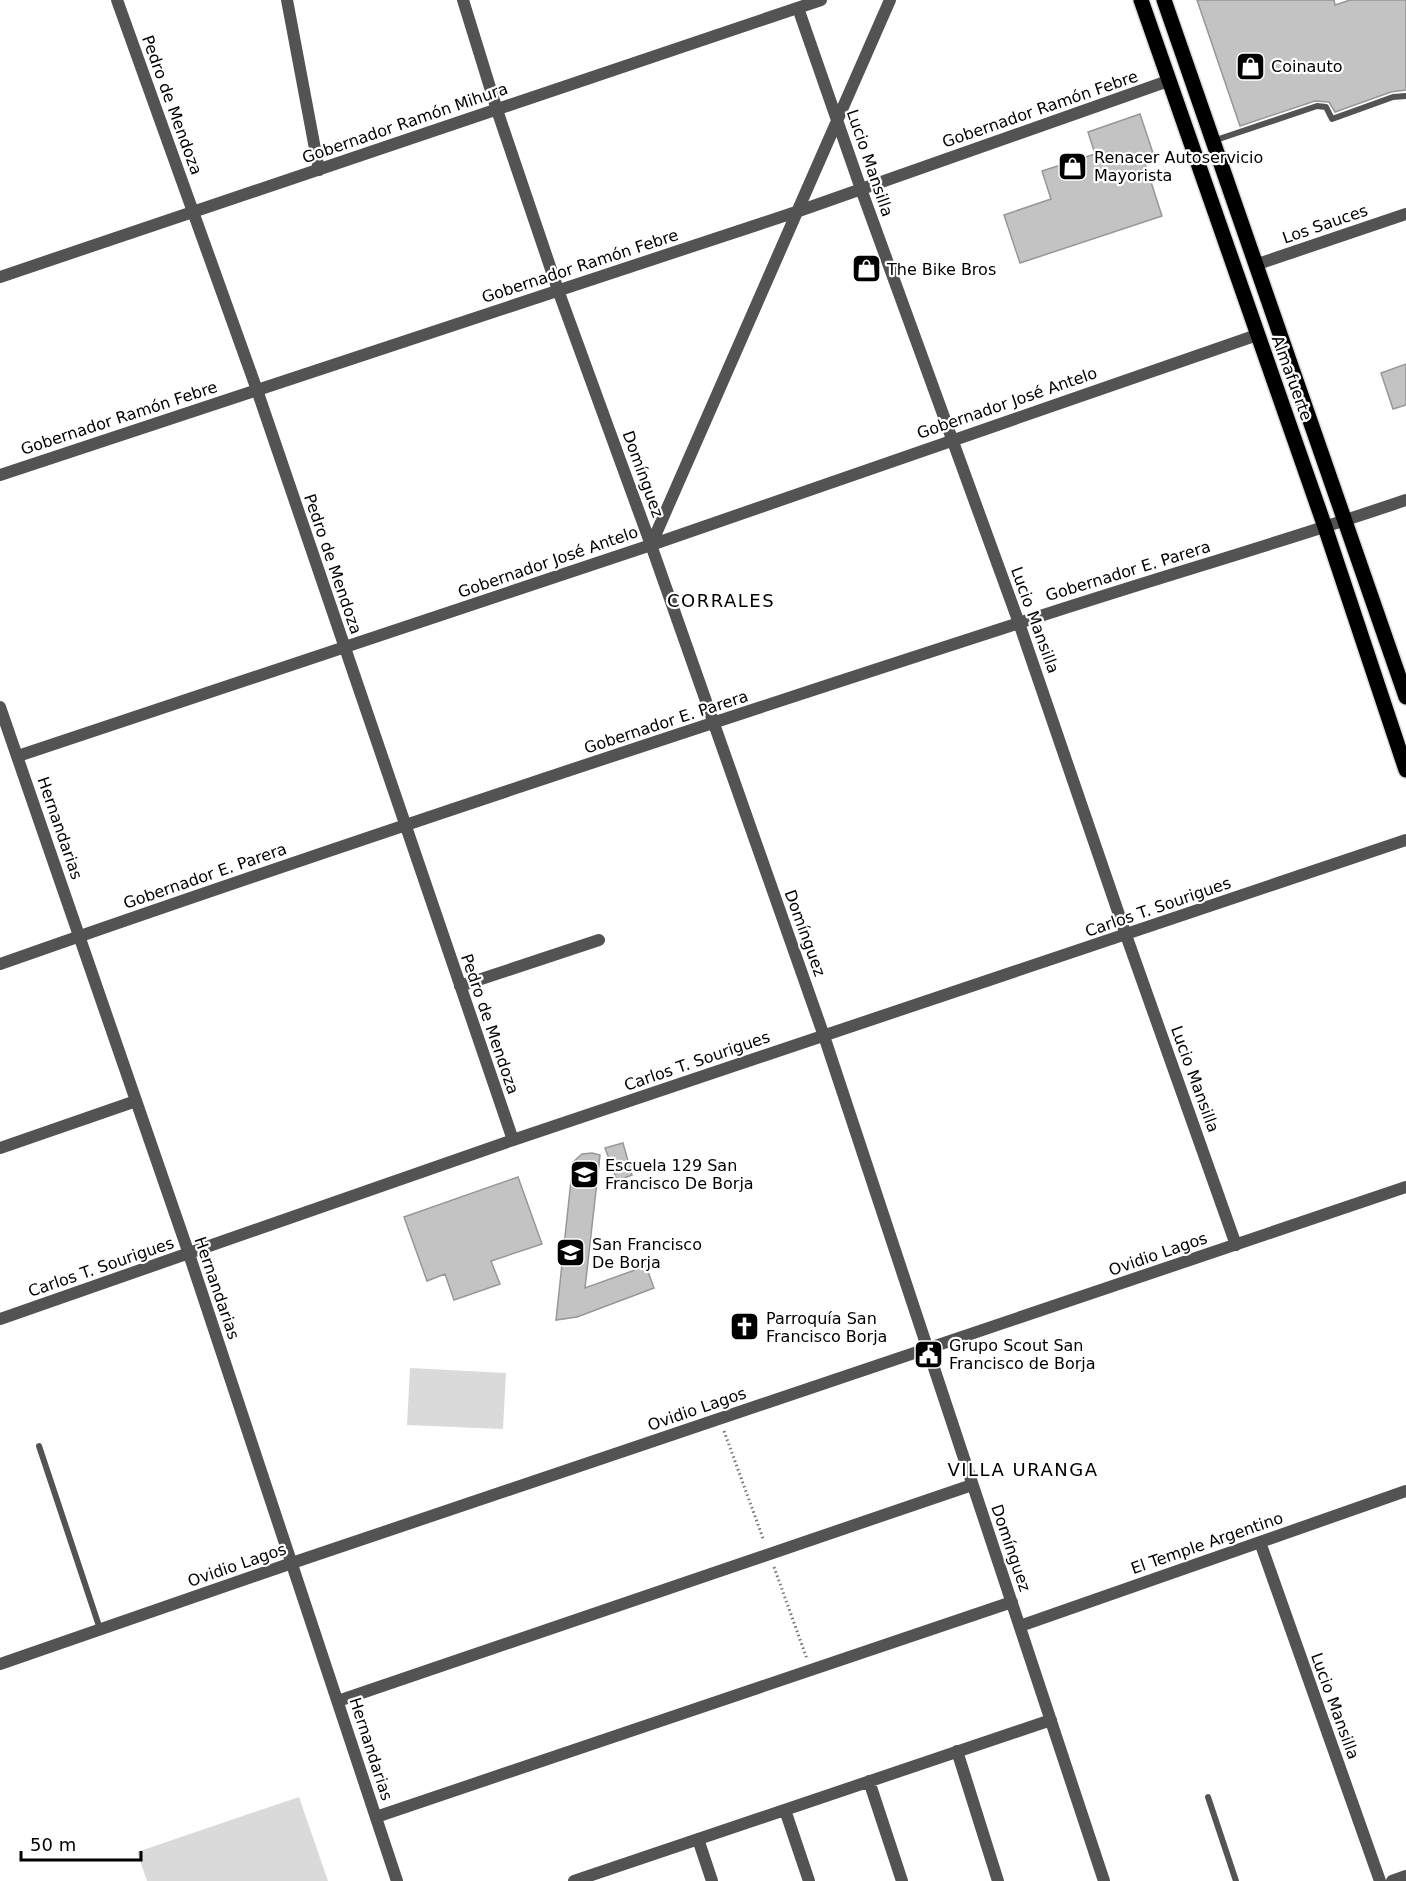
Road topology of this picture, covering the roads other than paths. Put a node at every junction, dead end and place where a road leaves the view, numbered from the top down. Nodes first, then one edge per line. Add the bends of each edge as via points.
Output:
1 (117, 0) edge
2 (287, 0) edge
3 (463, 0) edge
4 (821, 0) edge
5 (890, 0) edge
6 (1141, 0) edge
7 (1164, 0) edge
8 (798, 8) junction
9 (1168, 81) junction
10 (1406, 96) edge
11 (497, 110) junction
12 (838, 120) junction
13 (1212, 141) junction
14 (319, 170) junction
15 (861, 189) junction
16 (799, 210) junction
17 (192, 212) junction
18 (1406, 214) edge
19 (1255, 265) junction
20 (0, 277) edge
21 (558, 290) junction
22 (1257, 335) junction
23 (257, 390) junction
24 (951, 440) junction
25 (0, 475) edge
26 (1406, 500) edge
27 (1346, 520) junction
28 (1325, 528) junction
29 (651, 544) junction
30 (1018, 623) junction
31 (344, 648) junction
32 (1406, 697) edge
33 (0, 707) edge
34 (713, 724) junction
35 (4, 730) edge
36 (18, 756) junction
37 (1406, 770) edge
38 (404, 824) junction
39 (1406, 840) edge
40 (1126, 935) junction
41 (80, 936) junction
42 (599, 940) dead end
43 (0, 964) edge
44 (460, 987) junction
45 (824, 1036) junction
46 (136, 1101) junction
47 (513, 1140) junction
48 (0, 1148) edge
49 (1406, 1187) edge
50 (1236, 1245) junction
51 (189, 1254) junction
52 (0, 1319) edge
53 (928, 1349) junction
54 (39, 1446) dead end
55 (972, 1485) junction
56 (1406, 1491) edge
57 (1260, 1542) junction
58 (292, 1563) junction
59 (1012, 1602) junction
60 (1020, 1626) junction
61 (100, 1630) junction
62 (0, 1664) edge
63 (338, 1701) junction
64 (1051, 1720) junction
65 (957, 1751) junction
66 (869, 1781) junction
67 (1208, 1797) dead end
68 (785, 1809) junction
69 (376, 1817) junction
70 (698, 1839) junction
71 (1406, 1876) edge
72 (397, 1881) edge
73 (574, 1881) edge
74 (712, 1881) edge
75 (809, 1881) edge
76 (902, 1881) edge
77 (998, 1881) edge
78 (1104, 1881) edge
79 (1236, 1881) edge
80 (1380, 1881) edge
81 (1392, 1881) edge

1 - 17 street, Pedro de Mendoza
2 - 14 street
3 - 11 street, Domínguez
4 - 8 street, Gobernador Ramón Mihura
5 - 12 street
6 - 9 main road, Almafuerte
7 - 13 main road, Almafuerte
8 - 11 street, Gobernador Ramón Mihura
8 - 12 street, Lucio Mansilla
9 - 15 street, Gobernador Ramón Febre
9 - 22 main road, Almafuerte
10 - 13 lane via 1332,119 1326,107 1317,106
11 - 14 street, Gobernador Ramón Mihura
11 - 21 street, Domínguez
12 - 15 street, Lucio Mansilla
12 - 16 street
13 - 19 main road, Almafuerte
14 - 17 street, Gobernador Ramón Mihura
15 - 16 street, Gobernador Ramón Febre
15 - 24 street, Lucio Mansilla
16 - 21 street, Gobernador Ramón Febre
16 - 29 street
17 - 20 street, Gobernador Ramón Mihura
17 - 23 street, Pedro de Mendoza
18 - 19 street, Los Sauces
19 - 27 main road, Almafuerte
21 - 23 street, Gobernador Ramón Febre
21 - 29 street, Domínguez
22 - 24 street, Gobernador José Antelo
22 - 28 main road, Almafuerte
23 - 25 street, Gobernador Ramón Febre
23 - 31 street, Pedro de Mendoza
24 - 29 street, Gobernador José Antelo
24 - 30 street, Lucio Mansilla
26 - 27 street, Gobernador E. Parera
27 - 28 street, Gobernador E. Parera
27 - 32 main road, Almafuerte
28 - 30 street, Gobernador E. Parera
28 - 37 main road, Almafuerte
29 - 31 street, Gobernador José Antelo
29 - 34 street, Domínguez
30 - 34 street, Gobernador E. Parera
30 - 40 street, Lucio Mansilla
31 - 36 street, Gobernador José Antelo
31 - 38 street, Pedro de Mendoza
33 - 35 street, Hernandarias
34 - 38 street, Gobernador E. Parera
34 - 45 street, Domínguez
35 - 36 street, Hernandarias
36 - 41 street, Hernandarias
38 - 41 street, Gobernador E. Parera
38 - 44 street, Pedro de Mendoza
39 - 40 street, Carlos T. Sourigues
40 - 45 street, Carlos T. Sourigues
40 - 50 street, Lucio Mansilla
41 - 43 street, Gobernador E. Parera
41 - 46 street, Hernandarias
42 - 44 street
44 - 47 street, Pedro de Mendoza
45 - 47 street, Carlos T. Sourigues
45 - 53 street, Domínguez
46 - 48 street
46 - 51 street, Hernandarias
47 - 51 street, Carlos T. Sourigues
49 - 50 street, Ovidio Lagos
50 - 53 street, Ovidio Lagos
51 - 52 street, Carlos T. Sourigues
51 - 58 street, Hernandarias
53 - 55 street, Domínguez
53 - 58 street, Ovidio Lagos
54 - 61 lane
55 - 59 street, Domínguez
55 - 63 street
56 - 57 street, El Temple Argentino
57 - 60 street, El Temple Argentino
57 - 80 street, Lucio Mansilla
58 - 61 street, Ovidio Lagos
58 - 63 street, Hernandarias
59 - 60 street, Domínguez
59 - 69 street
60 - 64 street, Domínguez
61 - 62 street, Ovidio Lagos
63 - 69 street, Hernandarias
64 - 65 street
64 - 78 street, Domínguez
65 - 66 street
65 - 77 street
66 - 68 street
66 - 76 street
67 - 79 lane
68 - 70 street
68 - 75 street
69 - 72 street, Hernandarias
70 - 73 street
70 - 74 street
71 - 81 street

